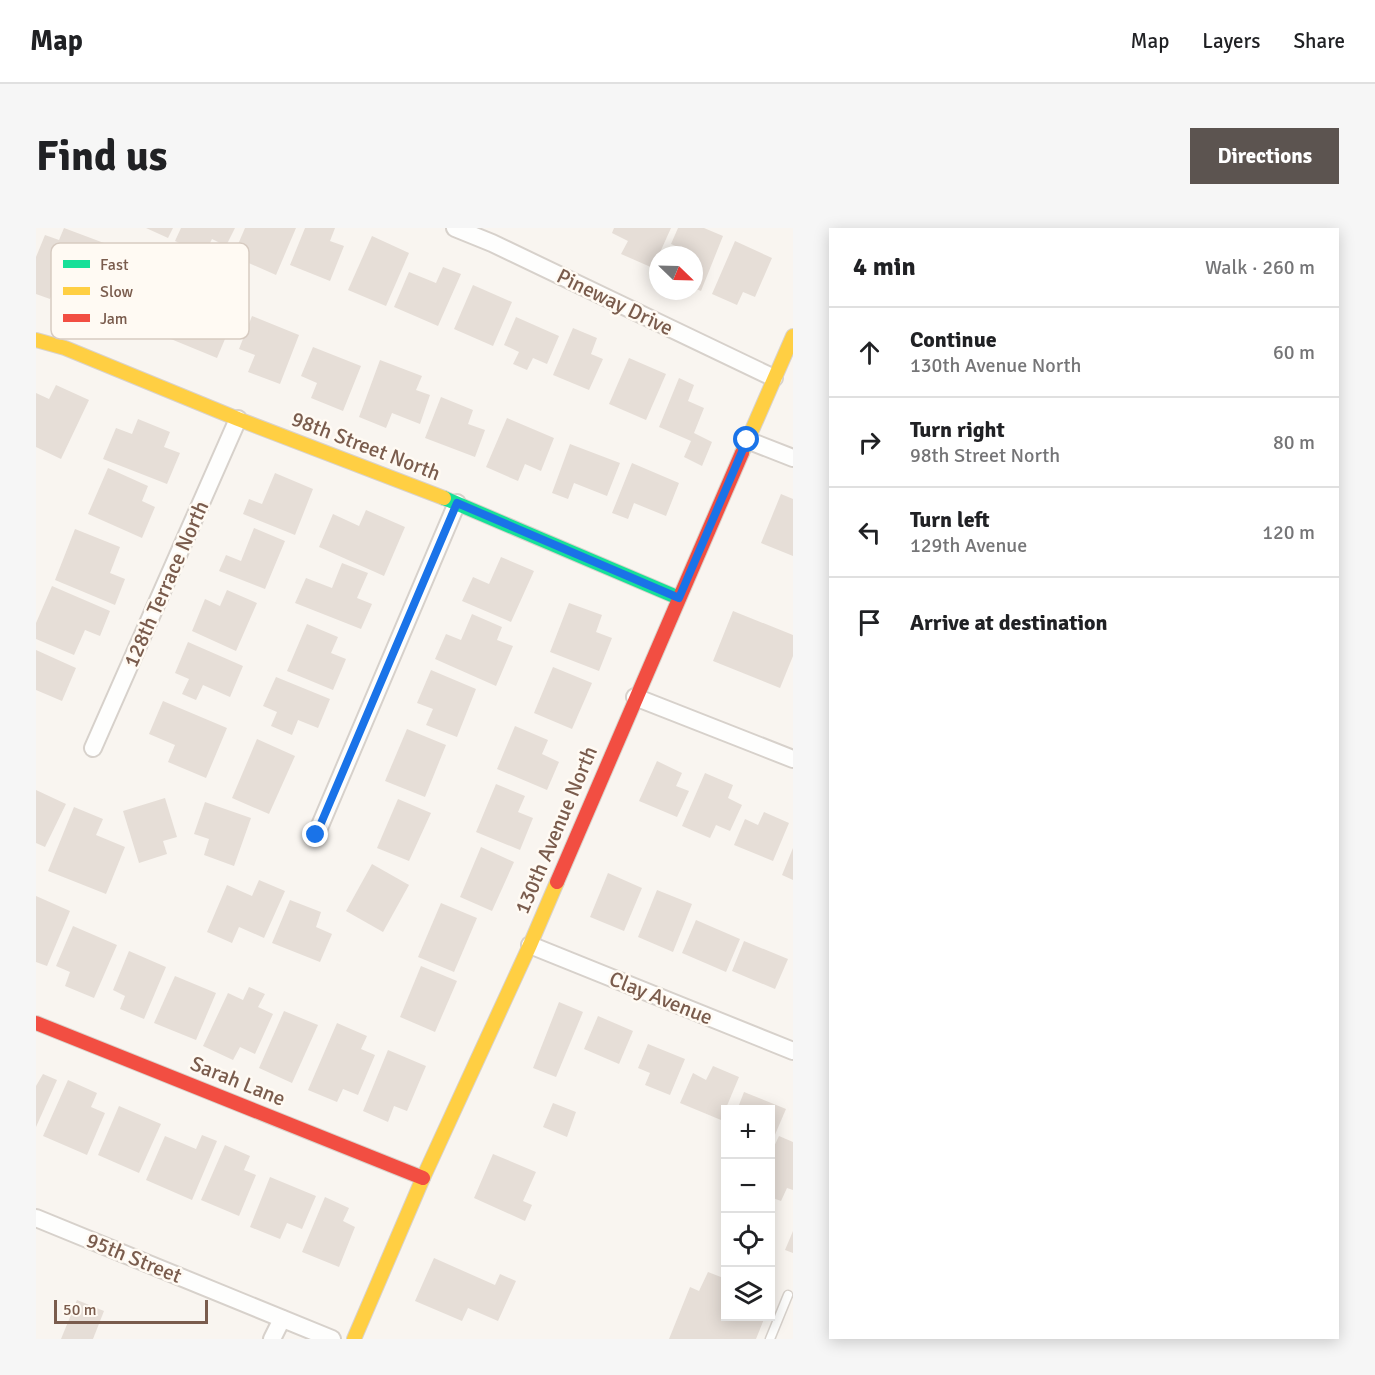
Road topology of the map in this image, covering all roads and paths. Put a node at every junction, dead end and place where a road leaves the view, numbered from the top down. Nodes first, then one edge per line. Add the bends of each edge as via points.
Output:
1 (455, 228) edge
2 (793, 336) edge
3 (36, 340) edge
4 (774, 378) junction
5 (238, 419) junction
6 (747, 440) junction
7 (793, 458) edge
8 (457, 503) junction
9 (679, 598) junction
10 (635, 697) junction
11 (93, 748) dead end
12 (793, 759) edge
13 (316, 835) dead end
14 (530, 945) junction
15 (36, 1023) edge
16 (793, 1051) edge
17 (423, 1178) junction
18 (36, 1218) edge
19 (788, 1295) dead end
20 (282, 1319) junction
21 (272, 1339) edge
22 (332, 1339) edge
23 (354, 1339) edge
24 (770, 1339) edge

1 - 4 street, Pineway Drive
2 - 4 street, 130th Avenue North
3 - 5 street, 98th Street North via 65,348
4 - 6 street, 130th Avenue North
5 - 8 street, 98th Street North
5 - 11 street, 128th Terrace North
6 - 7 street
6 - 9 street, 130th Avenue North
8 - 9 street, 98th Street North
8 - 13 street
9 - 10 street, 130th Avenue North
10 - 12 street
10 - 14 street, 130th Avenue North
14 - 16 street, Clay Avenue
14 - 17 street, 130th Avenue North
15 - 17 street, Sarah Lane
17 - 23 street, 130th Avenue North
18 - 20 street, 95th Street
19 - 24 lane
20 - 21 street
20 - 22 street, 95th Street

